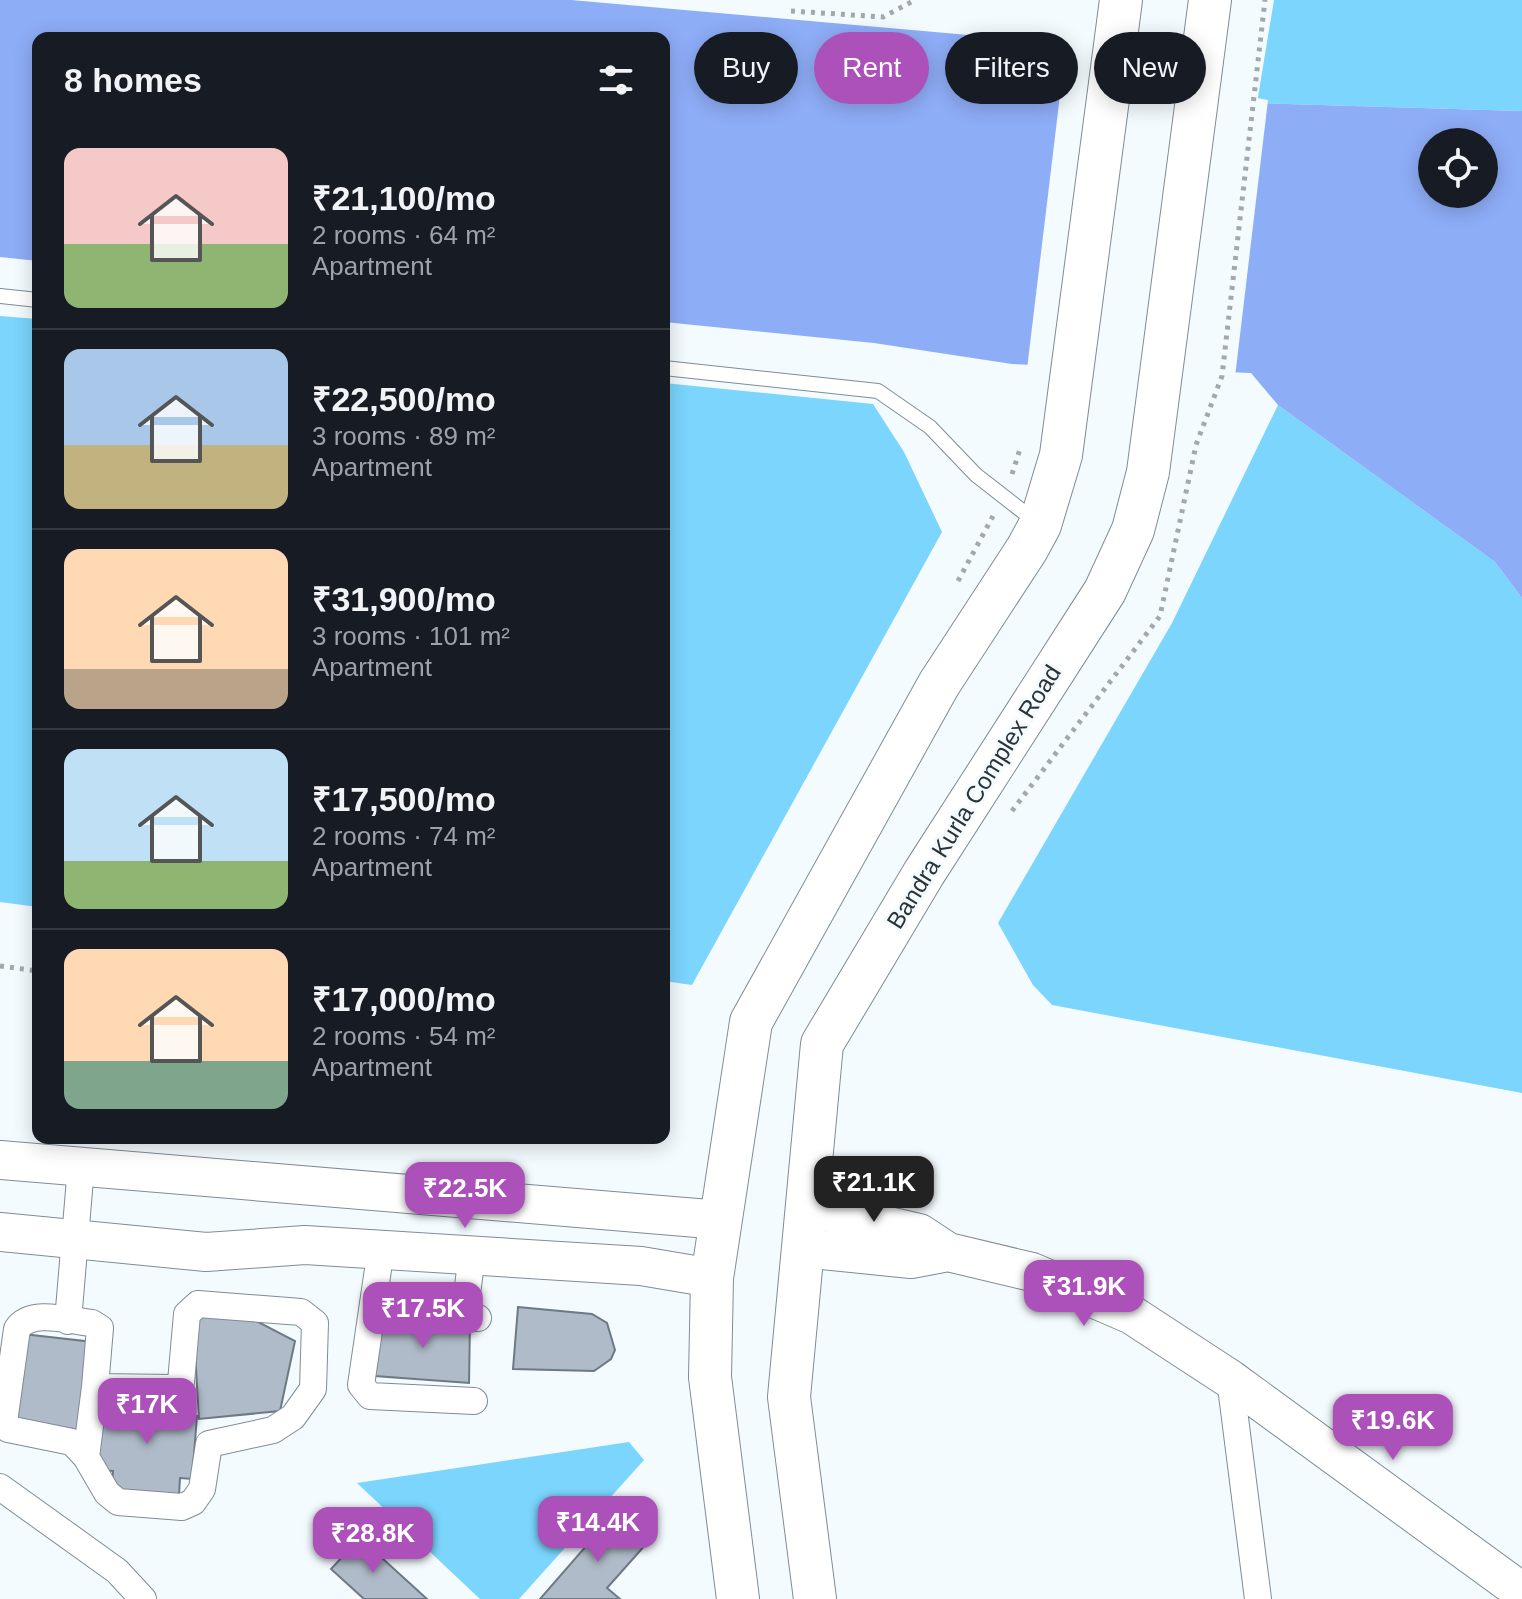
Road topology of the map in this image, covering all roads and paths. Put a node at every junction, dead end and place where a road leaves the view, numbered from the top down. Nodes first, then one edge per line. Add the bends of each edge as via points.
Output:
1 (915, 0) edge
2 (1121, 0) edge
3 (1210, 0) edge
4 (1265, 0) edge
5 (791, 11) dead end
6 (0, 296) edge
7 (32, 299) edge
8 (670, 369) edge
9 (1222, 376) dead end
10 (1040, 525) junction
11 (0, 966) edge
12 (32, 970) edge
13 (0, 1160) edge
14 (81, 1167) junction
15 (806, 1207) junction
16 (721, 1220) junction
17 (0, 1232) edge
18 (75, 1239) junction
19 (802, 1248) junction
20 (381, 1249) junction
21 (948, 1252) junction
22 (472, 1255) junction
23 (712, 1278) junction
24 (372, 1311) junction
25 (68, 1321) junction
26 (1230, 1379) junction
27 (95, 1387) junction
28 (474, 1401) dead end
29 (86, 1457) junction
30 (0, 1487) edge
31 (1522, 1592) edge
32 (143, 1599) edge
33 (738, 1599) edge
34 (815, 1599) edge
35 (1258, 1599) edge

1 - 5 path via 883,17
2 - 10 main road via 1061,455
3 - 15 main road, Bandra Kurla Complex Road via 1148,472 1133,530 1105,591 924,873 822,1044
4 - 9 path
6 - 7 lane
8 - 10 lane via 878,391 930,427 976,475
10 - 16 main road via 939,684 751,1022
11 - 12 path
13 - 14 street
14 - 16 street
14 - 18 street
15 - 19 main road, Bandra Kurla Complex Road
15 - 21 street via 919,1233
16 - 23 main road
17 - 18 street
18 - 20 street via 206,1252 305,1245
18 - 25 street
19 - 21 street via 911,1259
19 - 34 main road, Bandra Kurla Complex Road via 789,1397
20 - 22 street
20 - 24 street
21 - 26 street via 1032,1272 1132,1315
22 - 23 street via 641,1266
22 - 24 street via 471,1318
23 - 33 main road via 710,1377
24 - 28 street via 364,1391 370,1396
25 - 27 street via 100,1328
25 - 29 street via 33,1317 17,1329 4,1422 13,1432 72,1442
26 - 31 street
26 - 35 street
27 - 29 street
27 - 29 street via 177,1387 187,1314 198,1304 301,1312 315,1323 313,1389 282,1426 209,1444 202,1489 193,1502 182,1507 118,1502
30 - 32 street via 117,1571

